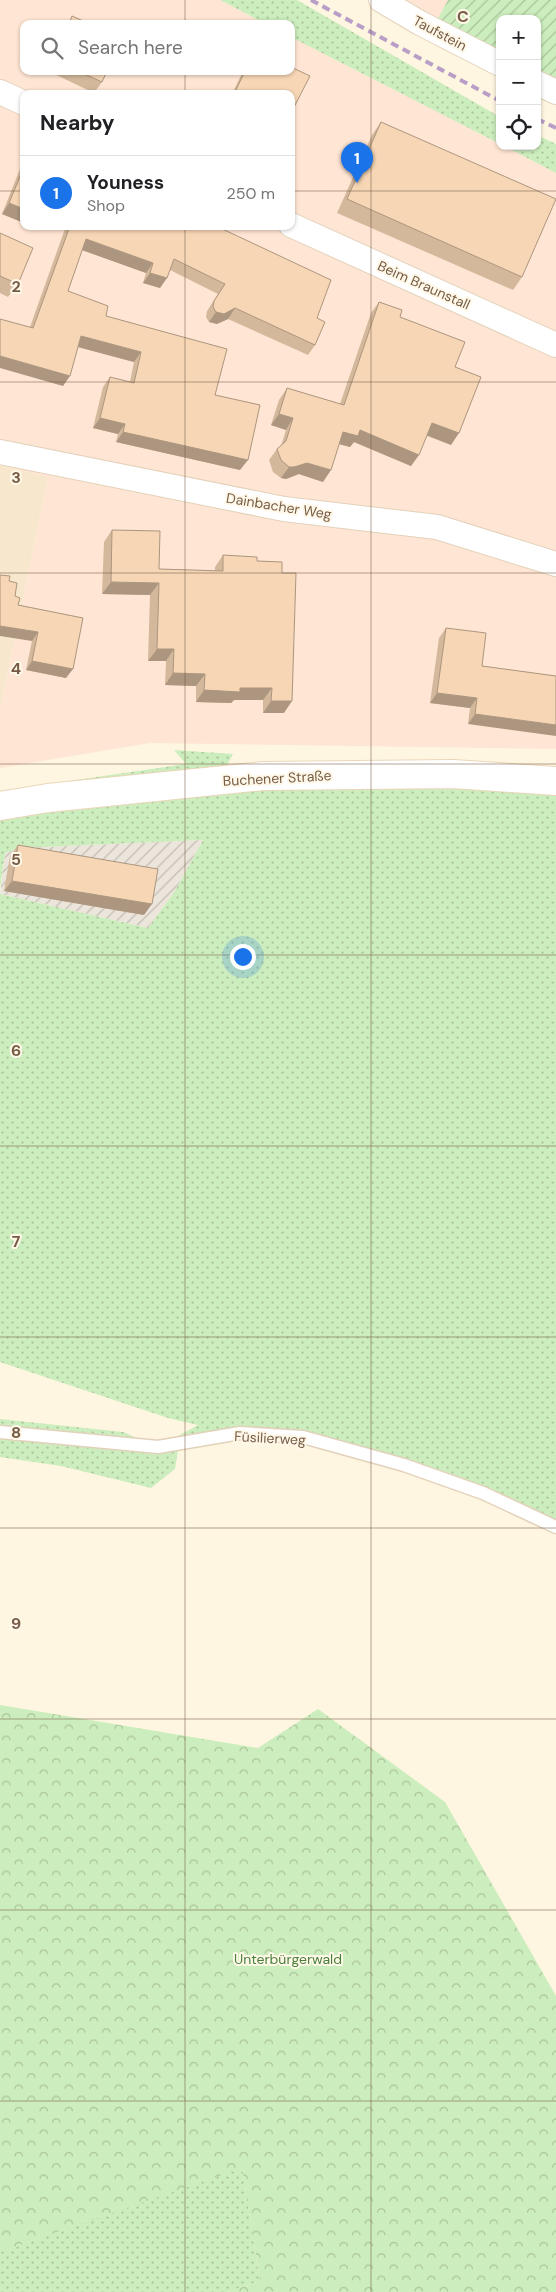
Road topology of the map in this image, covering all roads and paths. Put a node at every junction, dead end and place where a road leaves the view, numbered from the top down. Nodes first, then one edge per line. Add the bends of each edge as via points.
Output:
1 (381, 0) edge
2 (496, 62) edge
3 (541, 85) edge
4 (0, 92) edge
5 (556, 92) edge
6 (20, 101) edge
7 (295, 227) edge
8 (556, 345) edge
9 (0, 452) edge
10 (556, 564) edge
11 (556, 781) edge
12 (0, 806) edge
13 (0, 1432) edge
14 (556, 1527) edge

1 - 2 street, Taufstein
3 - 5 street
4 - 6 street
7 - 8 street, Beim Braunstall
9 - 10 street, Dainbacher Weg via 284,508 437,527
11 - 12 main road, Buchener Straße via 453,774 263,776 48,798
13 - 14 lane, Füsilierweg via 158,1447 240,1434 303,1437 404,1465 483,1493

